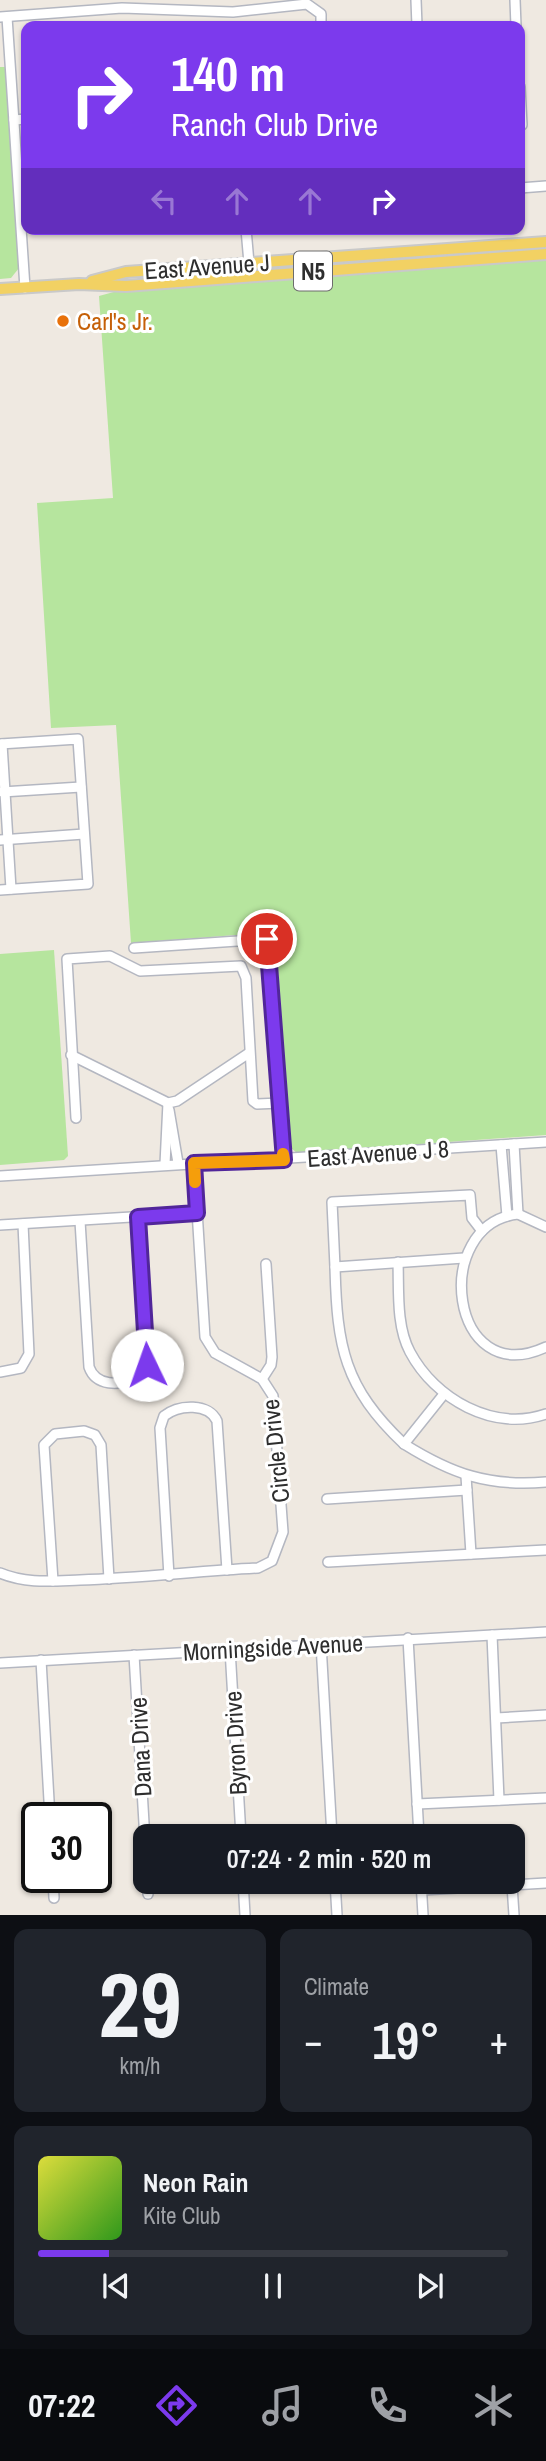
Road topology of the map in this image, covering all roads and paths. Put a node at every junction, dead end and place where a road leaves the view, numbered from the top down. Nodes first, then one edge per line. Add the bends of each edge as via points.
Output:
1 (75, 0) edge
2 (415, 0) edge
3 (514, 0) edge
4 (164, 4) edge
5 (76, 12) junction
6 (4, 17) edge
7 (321, 21) edge
8 (417, 21) edge
9 (516, 21) edge
10 (21, 119) edge
11 (14, 120) junction
12 (546, 186) edge
13 (525, 188) edge
14 (21, 195) edge
15 (23, 235) edge
16 (247, 235) edge
17 (546, 242) edge
18 (546, 254) edge
19 (249, 263) junction
20 (79, 284) junction
21 (24, 288) junction
22 (0, 289) edge
23 (1, 744) edge
24 (81, 787) junction
25 (3, 792) edge
26 (84, 834) junction
27 (4, 839) edge
28 (11, 889) junction
29 (0, 890) edge
30 (134, 948) dead end
31 (249, 1053) junction
32 (71, 1055) junction
33 (279, 1102) junction
34 (168, 1103) junction
35 (76, 1118) dead end
36 (546, 1142) edge
37 (514, 1144) junction
38 (501, 1145) junction
39 (284, 1160) junction
40 (178, 1163) junction
41 (194, 1163) junction
42 (164, 1164) junction
43 (0, 1175) edge
44 (197, 1213) junction
45 (517, 1214) junction
46 (507, 1216) junction
47 (138, 1217) junction
48 (80, 1221) junction
49 (23, 1224) junction
50 (0, 1225) edge
51 (546, 1227) edge
52 (481, 1231) junction
53 (464, 1258) junction
54 (398, 1262) junction
55 (267, 1264) dead end
56 (335, 1267) junction
57 (546, 1347) edge
58 (0, 1372) edge
59 (262, 1380) junction
60 (444, 1394) junction
61 (546, 1414) edge
62 (404, 1444) junction
63 (466, 1476) junction
64 (546, 1482) edge
65 (467, 1490) junction
66 (327, 1499) dead end
67 (546, 1549) edge
68 (471, 1554) junction
69 (328, 1562) dead end
70 (227, 1570) junction
71 (0, 1573) edge
72 (169, 1576) junction
73 (109, 1579) junction
74 (53, 1581) junction
75 (546, 1632) edge
76 (492, 1635) junction
77 (408, 1638) junction
78 (321, 1644) junction
79 (230, 1649) junction
80 (134, 1655) junction
81 (41, 1660) junction
82 (0, 1663) edge
83 (546, 1715) edge
84 (496, 1718) junction
85 (546, 1798) edge
86 (499, 1800) junction
87 (49, 1802) edge
88 (417, 1804) junction
89 (144, 1824) edge
90 (239, 1824) edge
91 (331, 1824) edge
92 (418, 1824) edge
93 (546, 1883) edge
94 (525, 1884) edge
95 (54, 1893) edge
96 (244, 1894) edge
97 (336, 1894) edge
98 (422, 1894) edge
99 (512, 1894) edge
100 (54, 1898) dead end
101 (245, 1915) edge
102 (337, 1915) edge
103 (423, 1915) edge
104 (513, 1915) edge

1 - 5 street
2 - 8 street
3 - 9 street
4 - 5 street
4 - 7 street via 233,12 307,4 321,14
5 - 6 street
6 - 11 street
10 - 11 street
11 - 14 street
12 - 13 street
15 - 21 street
16 - 19 street
17 - 19 main road, East Avenue J
18 - 20 main road, East Avenue J / N5 via 126,285
19 - 20 main road, East Avenue J via 126,272
20 - 21 main road, East Avenue J
21 - 22 main road, East Avenue J
23 - 24 street via 78,739
23 - 25 street
24 - 25 street
24 - 26 street
25 - 27 street
26 - 27 street
26 - 28 street via 88,884
27 - 28 street
28 - 29 street
30 - 33 street via 267,939
31 - 32 street via 246,978 241,966 140,971 110,956 67,959
31 - 33 street via 253,1101
31 - 34 street
32 - 34 street
32 - 35 street
33 - 39 street
34 - 40 street
34 - 42 street
36 - 37 street, East Avenue J 8
37 - 38 street, East Avenue J 8
37 - 45 street
38 - 39 street, East Avenue J 8
38 - 46 street
39 - 41 street, East Avenue J 8
40 - 41 street, East Avenue J 8
40 - 42 street, East Avenue J 8
41 - 44 street, Circle Drive
42 - 43 street, East Avenue J 8
44 - 47 street
44 - 59 street, Circle Drive via 205,1338 215,1353
45 - 46 street
45 - 51 street
46 - 52 street
47 - 48 street
47 - 48 street via 147,1365 141,1377 130,1381 102,1382 90,1371
48 - 49 street
49 - 50 street
49 - 58 street via 29,1354 21,1368
52 - 53 street
52 - 56 street via 472,1218 470,1195 332,1202
53 - 54 street
53 - 57 street via 465,1316 481,1343 511,1356 529,1355
54 - 56 street
54 - 60 street via 401,1323 410,1352
55 - 59 street via 272,1357
56 - 62 street via 341,1352 374,1416
59 - 70 street, Circle Drive via 275,1406 283,1532 272,1561 258,1568
60 - 61 street via 470,1410 498,1417
60 - 62 street
62 - 63 street
63 - 64 street via 501,1484
63 - 65 street
65 - 66 street
65 - 68 street
67 - 68 street
68 - 69 street
70 - 72 street
70 - 72 street via 217,1421 207,1409 175,1409 160,1424
71 - 74 street via 14,1580
72 - 73 street
73 - 74 street
73 - 74 street via 102,1446 95,1435 84,1431 52,1435 44,1445
75 - 76 street, Morningside Avenue
76 - 77 street, Morningside Avenue
76 - 84 street
77 - 78 street, Morningside Avenue
77 - 88 street
78 - 79 street, Morningside Avenue
78 - 91 street
79 - 80 street, Morningside Avenue
79 - 90 street, Byron Drive
80 - 81 street, Morningside Avenue
80 - 89 street, Dana Drive
81 - 82 street, Morningside Avenue
81 - 87 street
83 - 84 street
84 - 86 street
85 - 86 street
86 - 88 street
88 - 92 street
93 - 94 street
95 - 100 street
96 - 101 street
97 - 102 street
98 - 103 street
99 - 104 street

